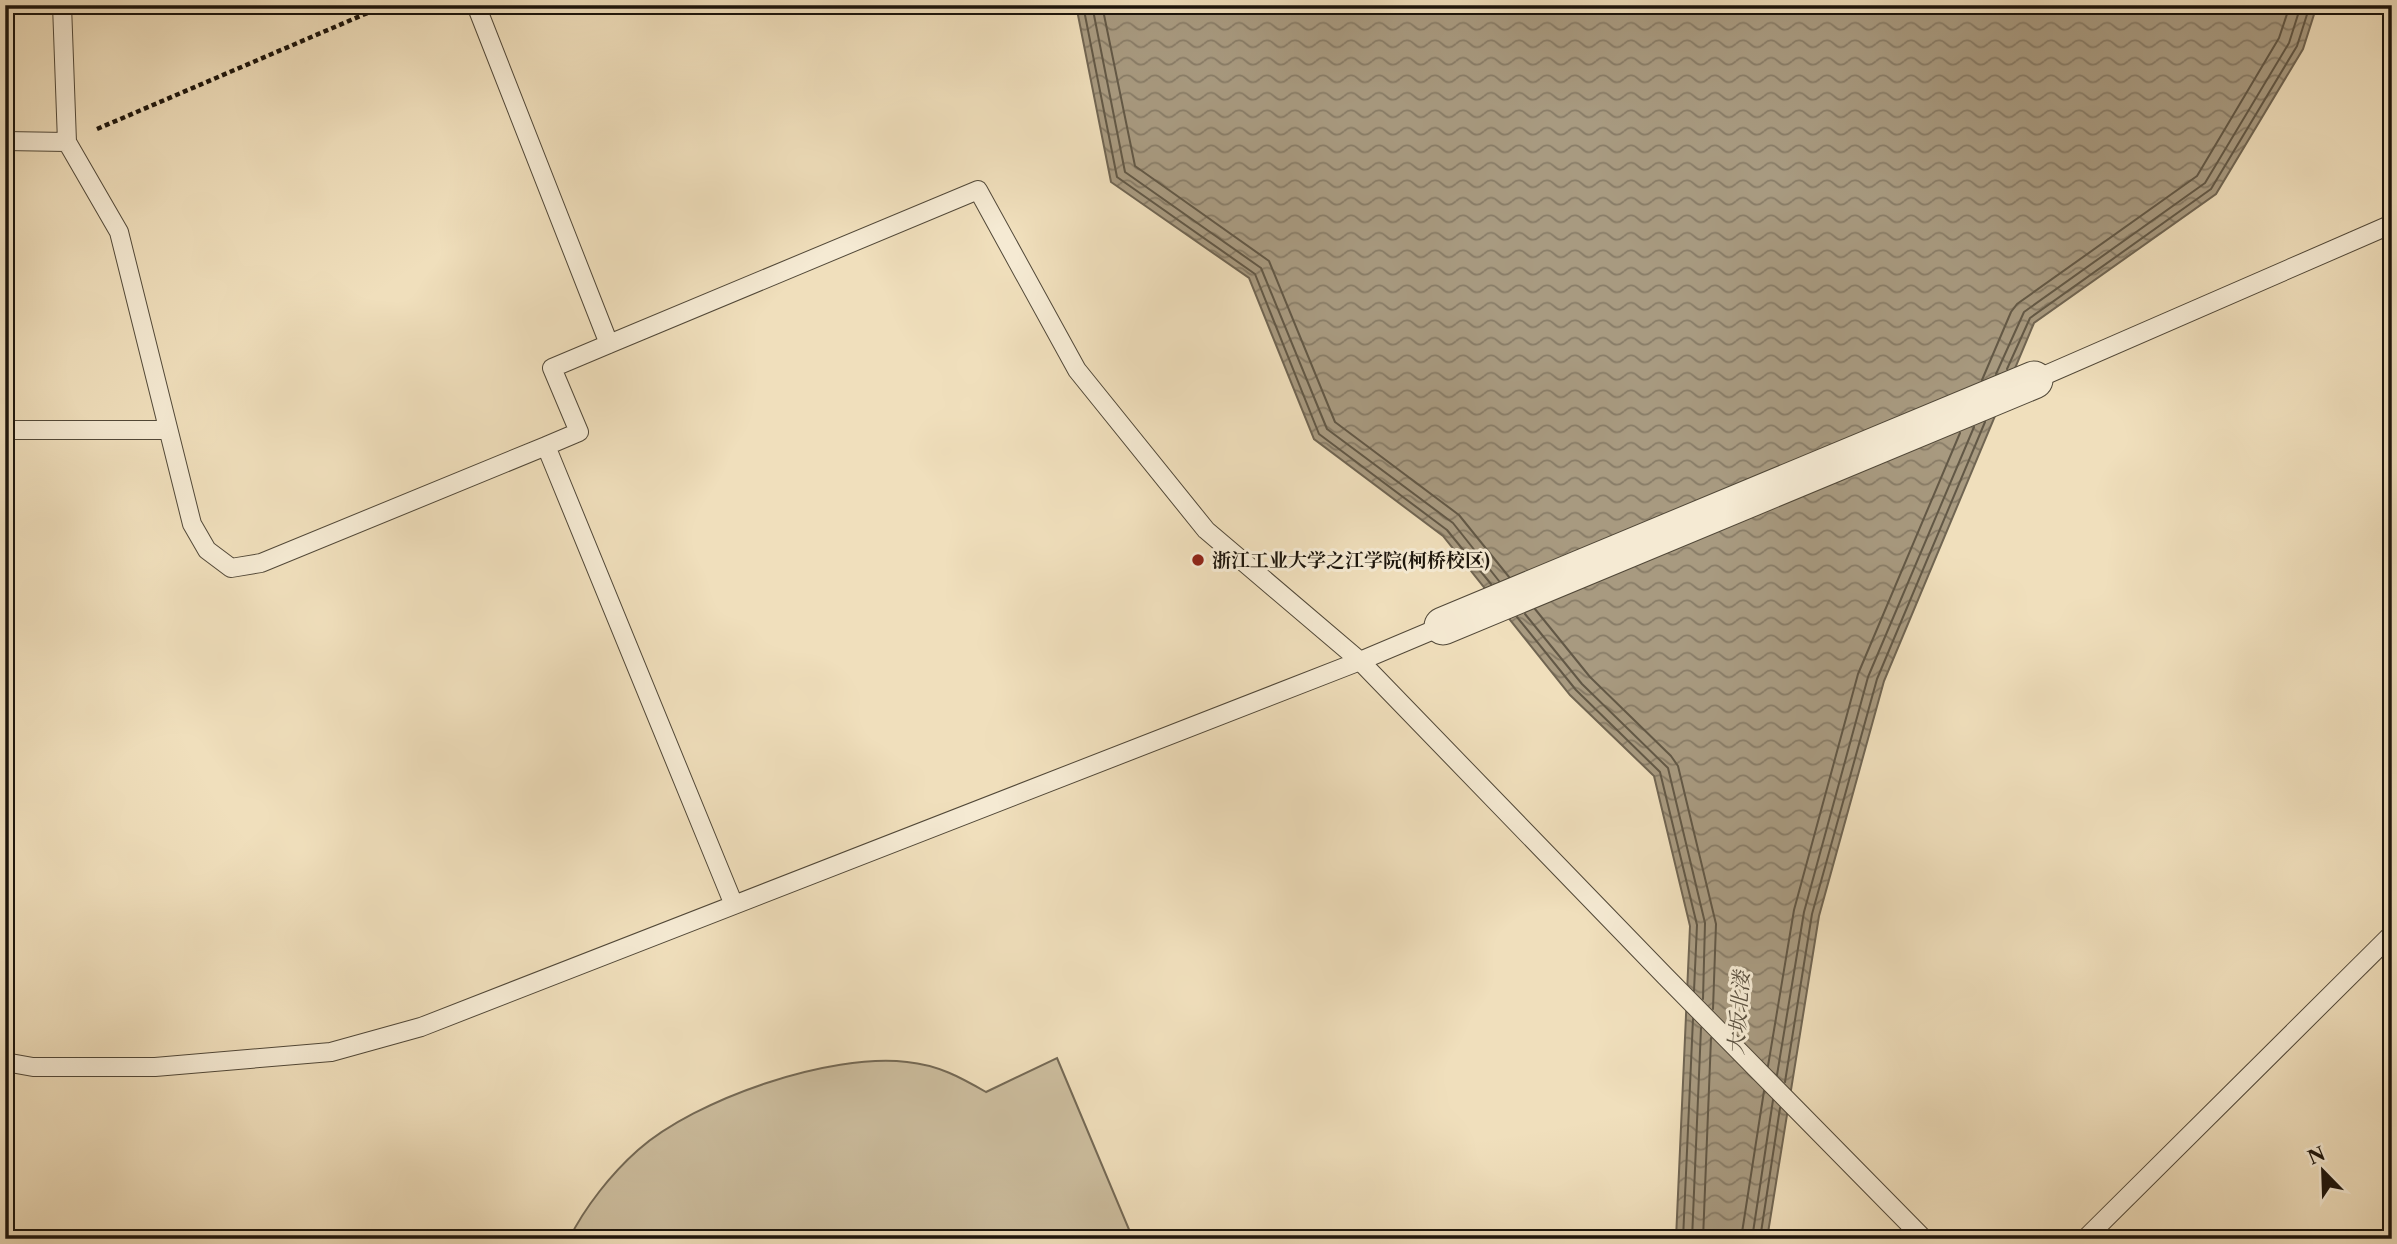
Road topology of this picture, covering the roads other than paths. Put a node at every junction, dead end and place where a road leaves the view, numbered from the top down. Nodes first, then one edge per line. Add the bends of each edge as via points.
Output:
1 (62, 5) edge
2 (476, 5) edge
3 (5, 141) edge
4 (67, 142) junction
5 (2392, 224) edge
6 (609, 344) junction
7 (2034, 380) joint
8 (5, 430) edge
9 (168, 430) junction
10 (546, 446) junction
11 (1443, 626) joint
12 (1360, 661) junction
13 (734, 905) junction
14 (2392, 934) edge
15 (5, 1062) edge
16 (1924, 1239) edge
17 (2085, 1239) edge

1 - 4 lane
2 - 6 lane
3 - 4 lane
4 - 9 lane via 119,232
5 - 7 lane
6 - 10 lane via 552,368 579,432
6 - 12 lane via 978,190 1077,370 1163,477 1206,530
7 - 11 street
8 - 9 lane
9 - 10 lane via 192,524 207,551 230,568 261,563
10 - 13 lane
11 - 12 lane
12 - 13 lane
12 - 16 lane
13 - 15 lane via 421,1027 331,1052 155,1067 33,1067
14 - 17 lane

